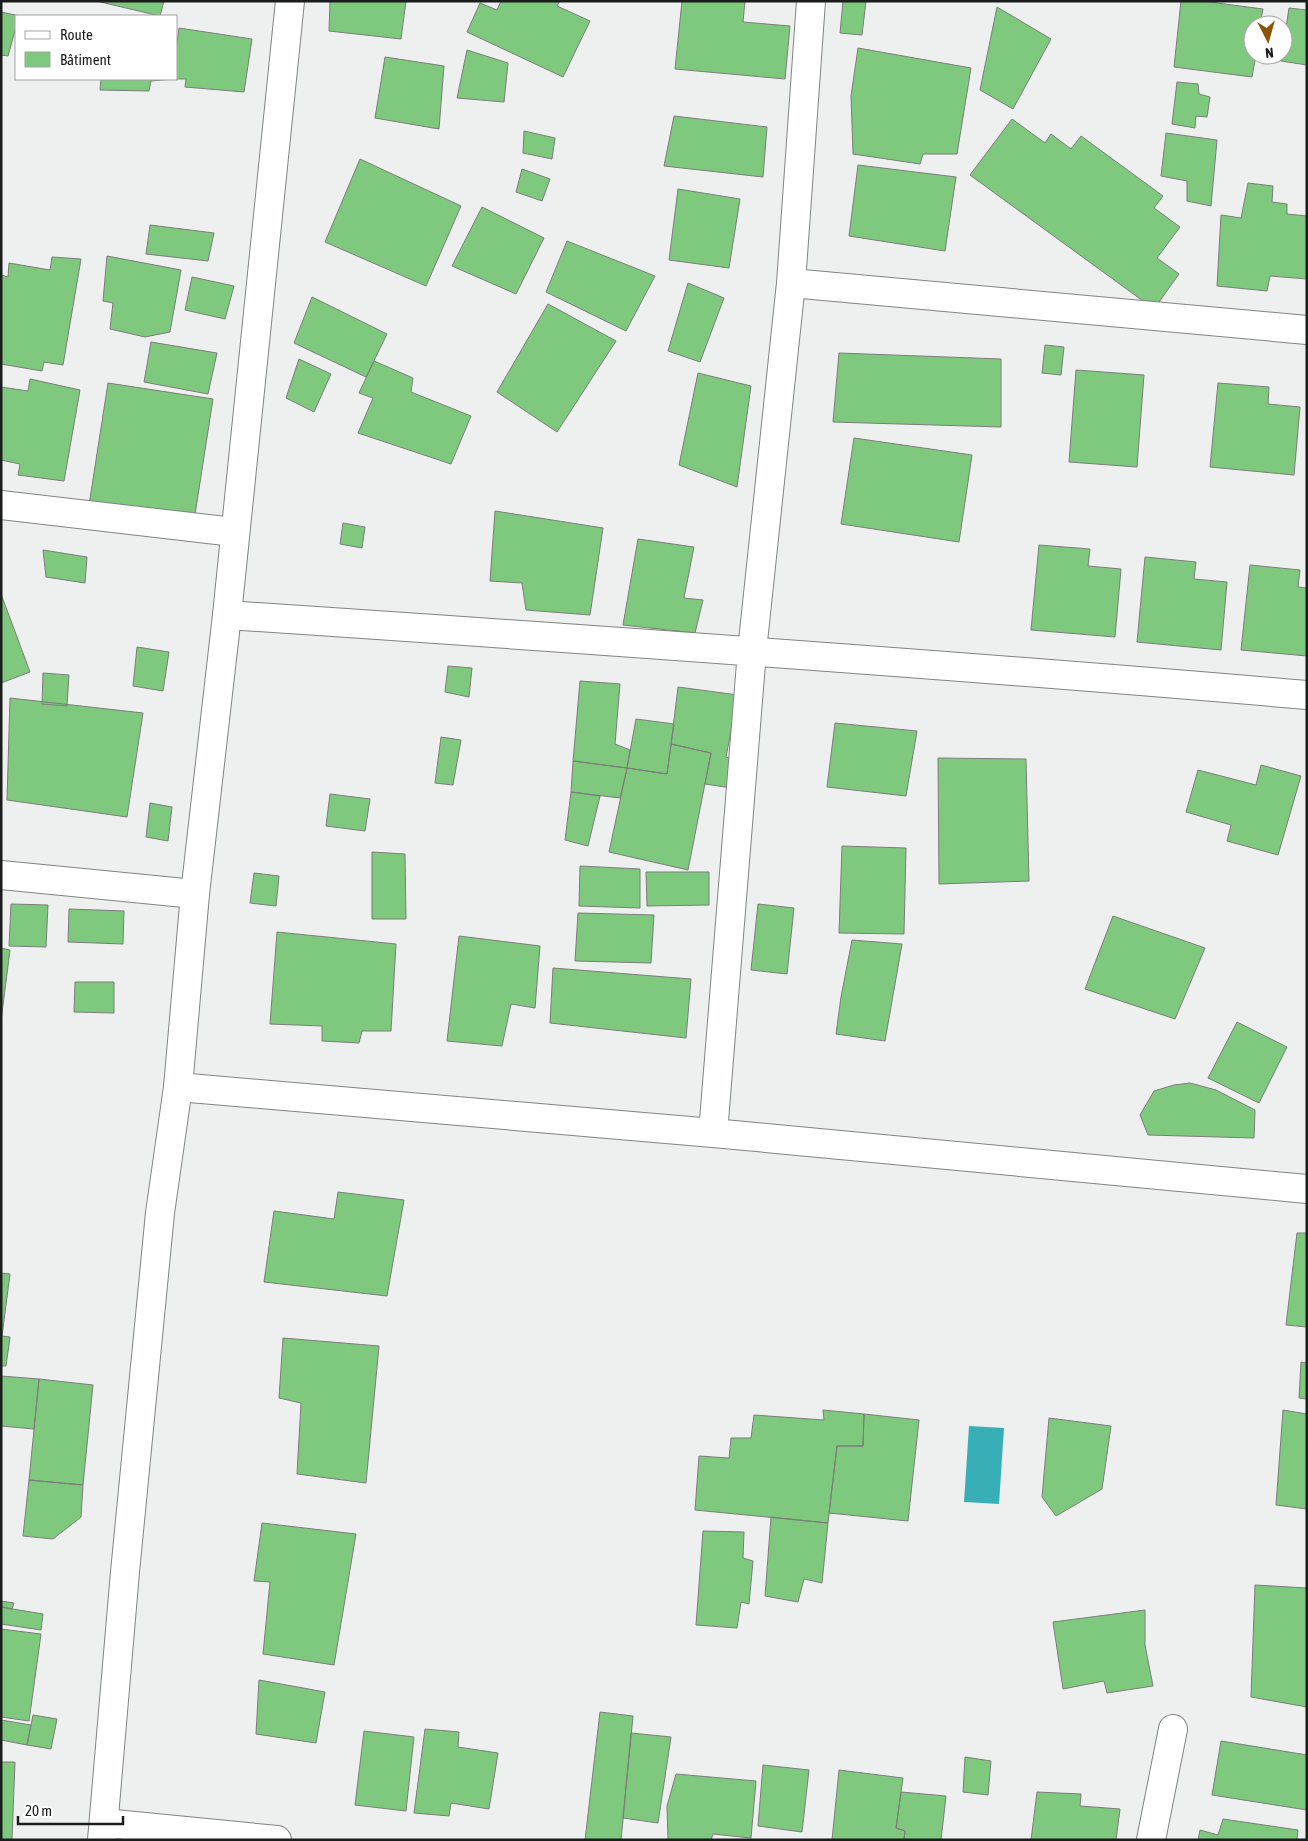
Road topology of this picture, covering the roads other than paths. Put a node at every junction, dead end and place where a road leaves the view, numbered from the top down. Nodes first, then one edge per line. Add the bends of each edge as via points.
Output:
1 (290, 1) edge
2 (811, 1) edge
3 (791, 283) junction
4 (1307, 330) edge
5 (1, 505) edge
6 (234, 532) junction
7 (226, 615) junction
8 (752, 651) junction
9 (1307, 695) edge
10 (1, 875) edge
11 (195, 894) junction
12 (178, 1087) junction
13 (713, 1133) junction
14 (1307, 1189) edge
15 (1173, 1729) dead end
16 (103, 1831) edge
17 (166, 1834) edge
18 (278, 1840) edge
19 (1151, 1840) edge

1 - 6 street
2 - 3 street
3 - 4 street
3 - 8 street
5 - 6 street
6 - 7 street
7 - 8 street
7 - 11 street
8 - 9 street
8 - 13 street
10 - 11 street
11 - 12 street
12 - 13 street
12 - 16 street via 159,1222
13 - 14 street
15 - 19 street
16 - 17 street
17 - 18 street

